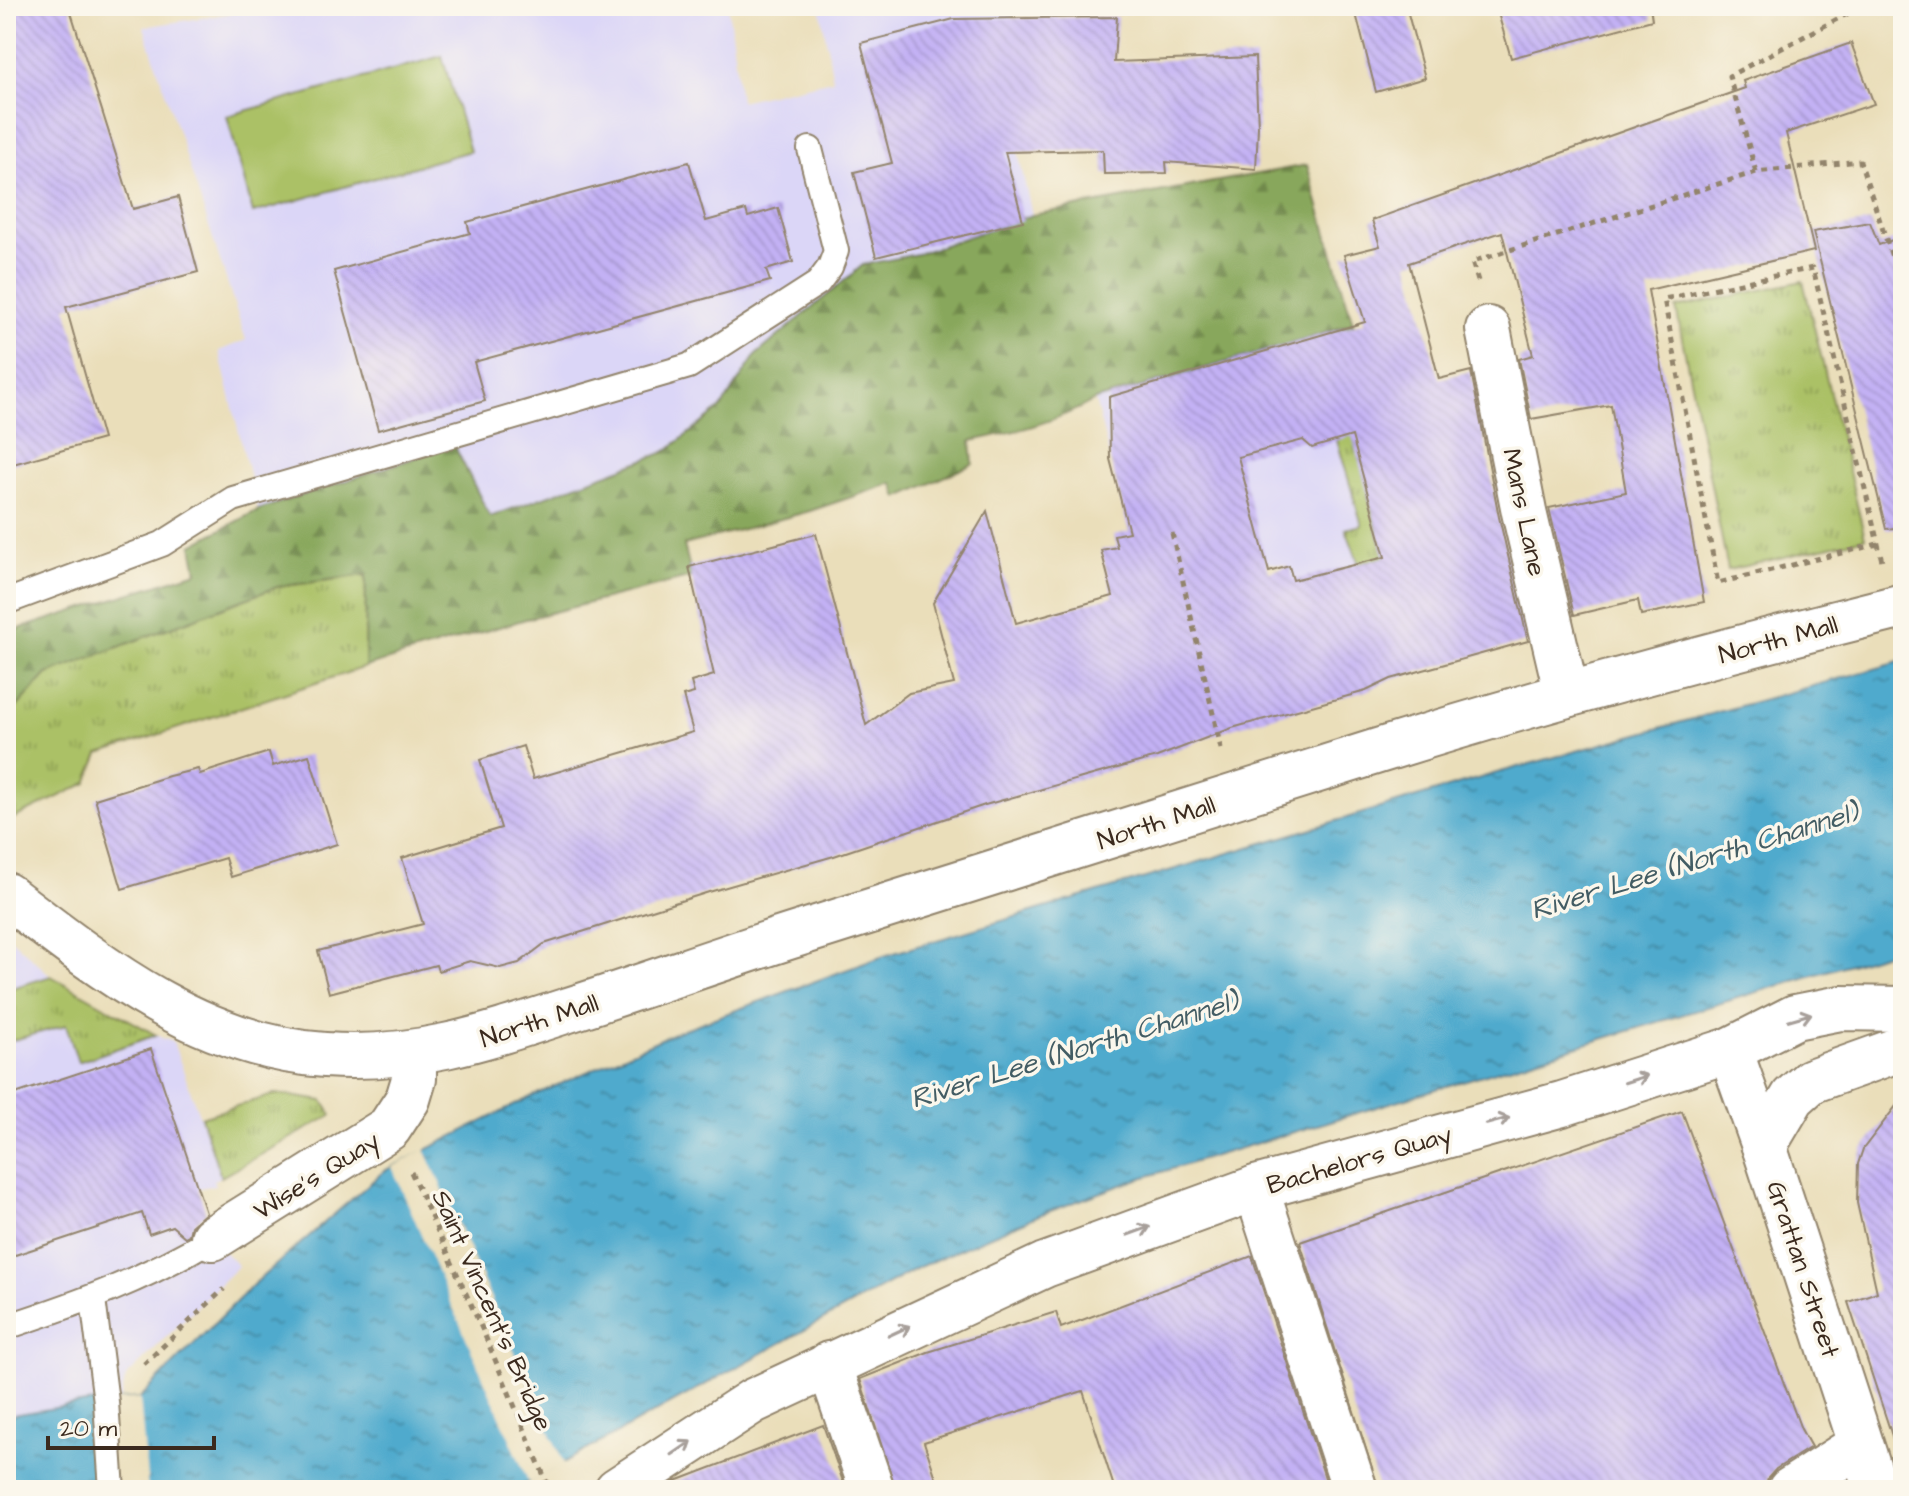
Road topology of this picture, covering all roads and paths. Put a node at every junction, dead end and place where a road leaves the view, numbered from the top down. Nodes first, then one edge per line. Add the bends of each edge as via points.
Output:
1 (1862, 6) edge
2 (810, 149) dead end
3 (1756, 172) junction
4 (1903, 290) edge
5 (1484, 310) joint
6 (1172, 533) dead end
7 (1878, 544) junction
8 (1883, 563) dead end
9 (6, 602) edge
10 (1903, 606) edge
11 (1567, 695) junction
12 (1221, 750) dead end
13 (6, 895) edge
14 (1903, 1009) edge
15 (1903, 1048) edge
16 (1730, 1050) junction
17 (414, 1053) junction
18 (1764, 1146) junction
19 (406, 1160) dead end
20 (1256, 1188) junction
21 (213, 1238) joint
22 (93, 1299) junction
23 (6, 1327) edge
24 (829, 1364) junction
25 (1860, 1445) junction
26 (112, 1490) edge
27 (550, 1490) edge
28 (617, 1490) edge
29 (872, 1490) edge
30 (1355, 1490) edge
31 (1790, 1490) edge
32 (1876, 1490) edge

1 - 3 path via 1729,76
2 - 9 lane via 836,251 830,267 818,283 689,366 233,499 162,544
3 - 4 path via 1860,161
3 - 5 path via 1472,262
5 - 11 main road, Mans Lane
6 - 12 path
7 - 7 path via 1718,583 1664,299 1813,268
7 - 8 path
10 - 11 main road, North Mall
11 - 17 main road, North Mall via 729,955 462,1044
13 - 17 main road, North Mall via 138,991 202,1024 254,1042 322,1055
16 -> 14 main road, Bachelors Quay via 1795,1017 1841,1008
15 - 18 main road via 1811,1081 1793,1097
16 - 18 main road, Grattan Street
20 -> 16 main road, Bachelors Quay via 1562,1104
17 - 21 main road, Wise's Quay via 408,1099 389,1128
18 - 25 main road, Grattan Street
19 - 27 path, Saint Vincent's Bridge
24 -> 20 main road, Bachelors Quay via 1045,1265
20 - 30 main road
21 - 22 lane via 166,1267
22 - 23 lane
22 - 26 lane
28 -> 24 main road, Bachelors Quay via 753,1401
24 - 29 main road
25 - 31 main road
25 - 32 main road, Grattan Street

